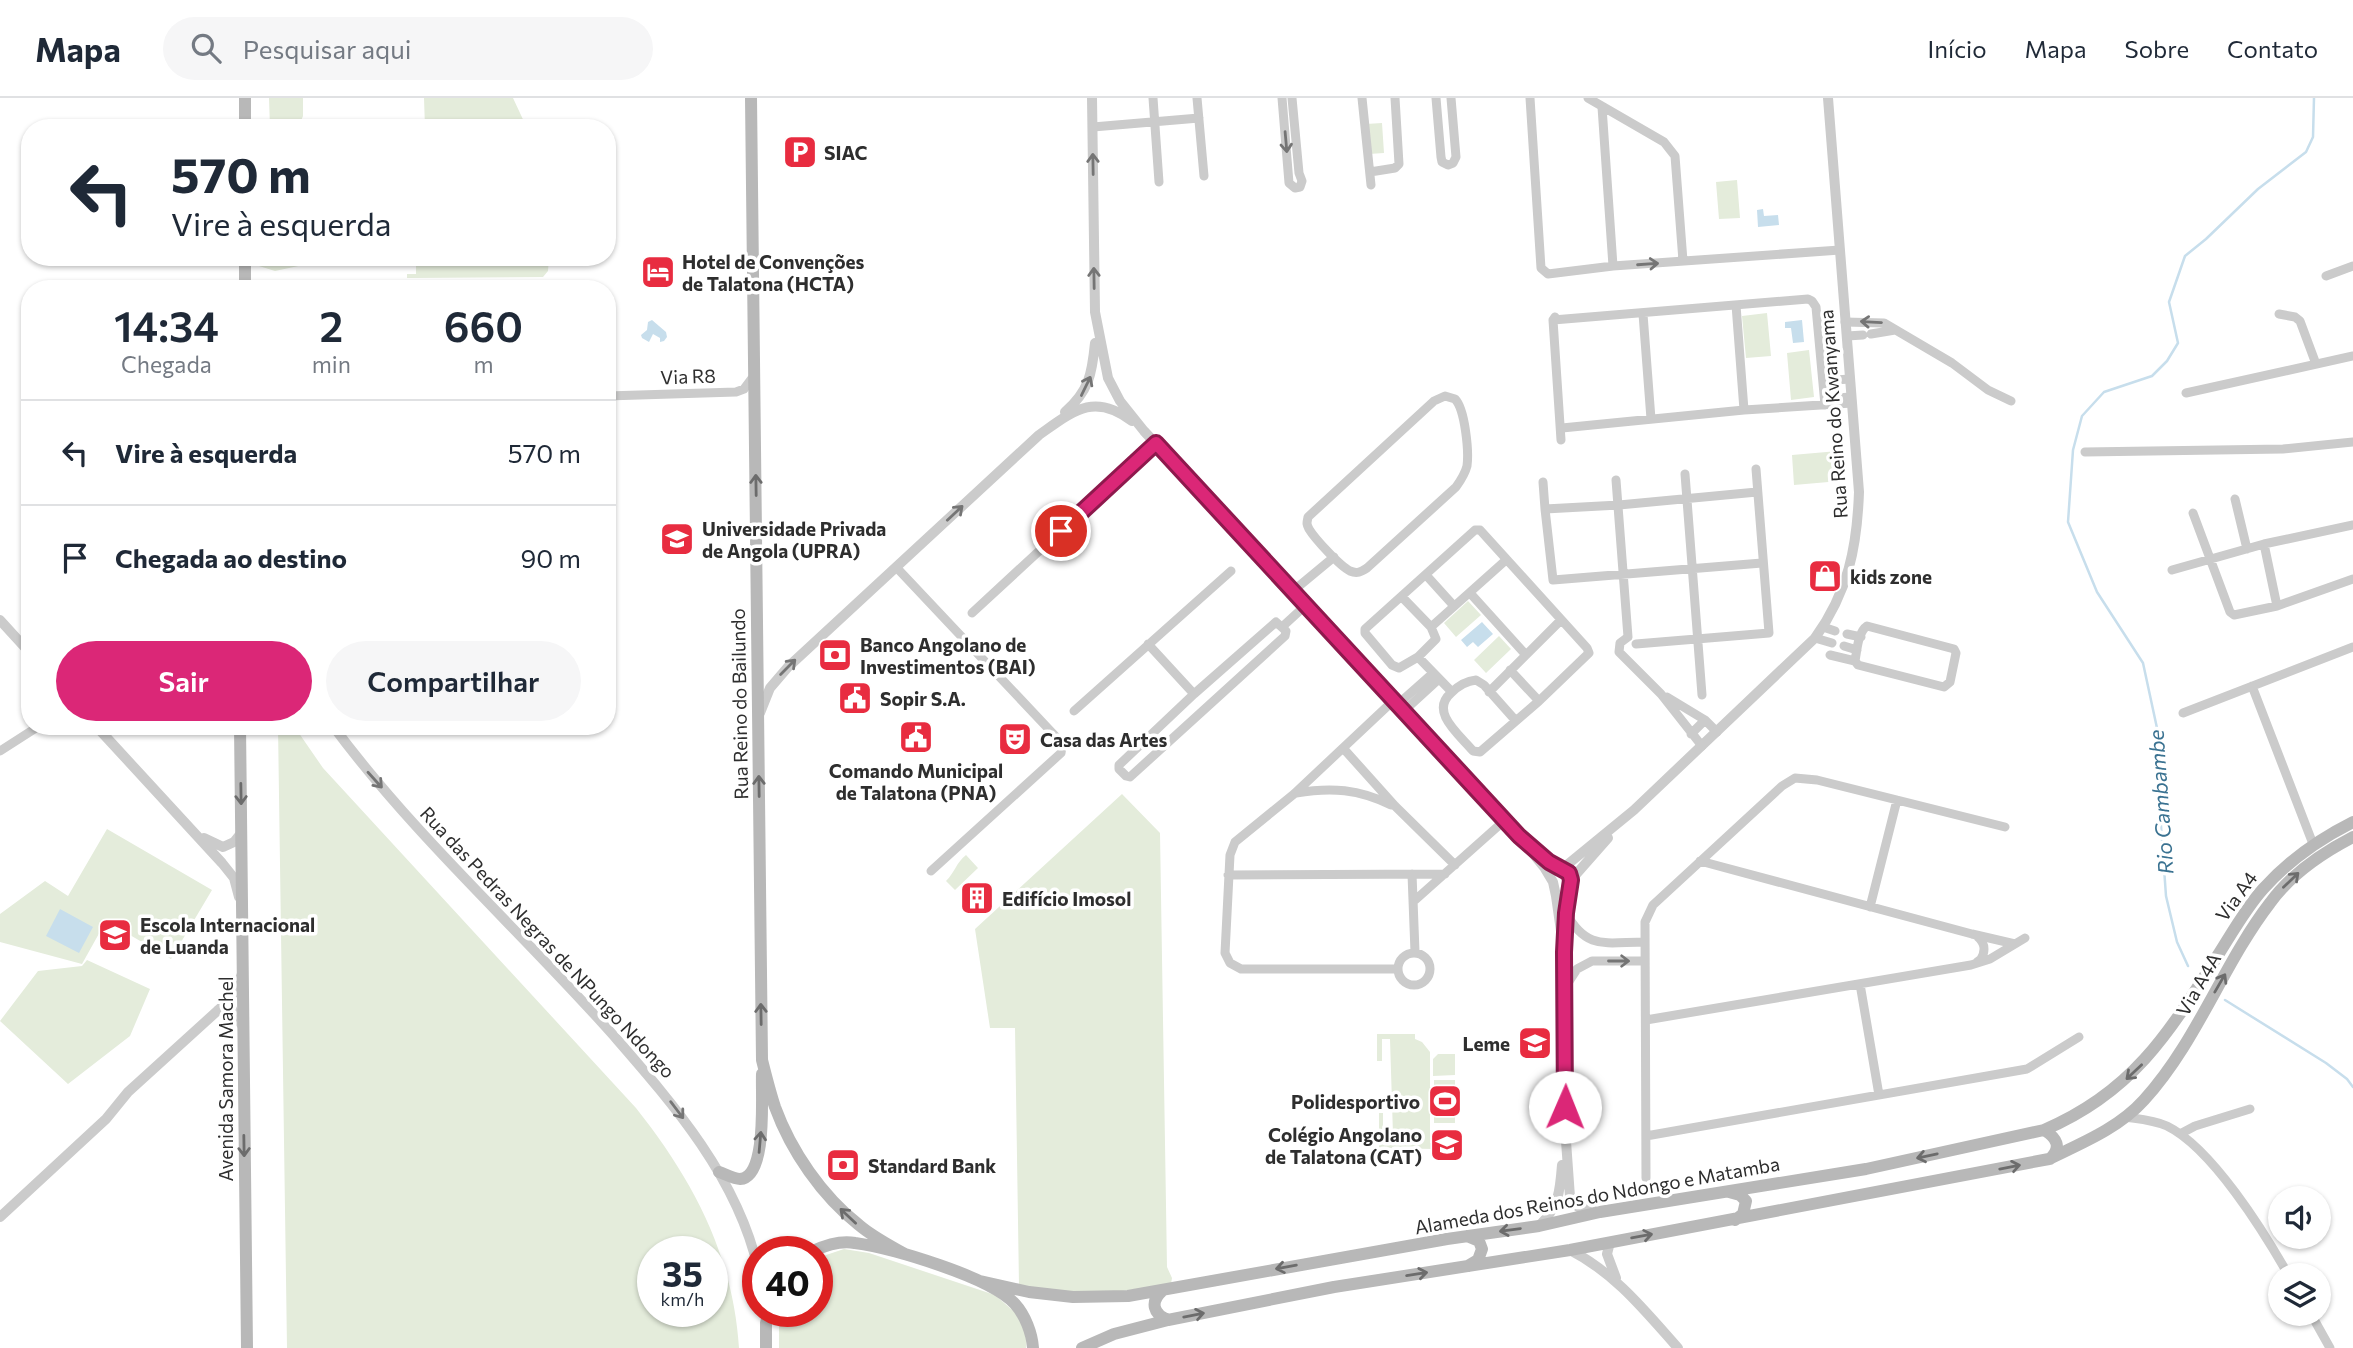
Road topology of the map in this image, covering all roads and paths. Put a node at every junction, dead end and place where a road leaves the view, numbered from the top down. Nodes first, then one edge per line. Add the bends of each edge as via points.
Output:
1 (245, 98) edge
2 (751, 98) edge
3 (1092, 98) edge
4 (1153, 98) edge
5 (1197, 98) edge
6 (1282, 98) edge
7 (1292, 98) edge
8 (1362, 98) edge
9 (1395, 98) edge
10 (1436, 98) edge
11 (1451, 98) edge
12 (1530, 98) edge
13 (1588, 98) edge
14 (1828, 98) edge
15 (1602, 107) junction
16 (1199, 118) junction
17 (245, 119) edge
18 (1155, 122) junction
19 (1093, 127) junction
20 (1370, 172) junction
21 (1204, 176) dead end
22 (1159, 183) dead end
23 (1371, 186) dead end
24 (1840, 250) junction
25 (1684, 261) junction
26 (1613, 266) junction
27 (2353, 266) edge
28 (2326, 276) dead end
29 (1736, 305) junction
30 (1095, 312) junction
31 (1643, 314) junction
32 (2279, 314) dead end
33 (1845, 322) junction
34 (1895, 330) junction
35 (1847, 336) junction
36 (2353, 356) edge
37 (2316, 364) junction
38 (755, 368) junction
39 (1850, 379) junction
40 (1829, 381) junction
41 (2186, 393) dead end
42 (616, 396) edge
43 (1829, 400) junction
44 (1851, 400) junction
45 (2011, 401) dead end
46 (1744, 410) junction
47 (1651, 419) junction
48 (1562, 428) junction
49 (1144, 430) junction
50 (1039, 435) junction
51 (1561, 440) dead end
52 (2353, 442) edge
53 (1156, 443) junction
54 (2085, 452) dead end
55 (1756, 470) dead end
56 (1685, 474) dead end
57 (1616, 480) dead end
58 (1544, 482) dead end
59 (1757, 492) junction
60 (1686, 497) junction
61 (2235, 499) dead end
62 (1619, 505) junction
63 (1545, 509) junction
64 (2193, 513) dead end
65 (2353, 525) edge
66 (2264, 544) junction
67 (2247, 549) junction
68 (1334, 557) junction
69 (2210, 559) junction
70 (1506, 560) junction
71 (1762, 563) junction
72 (896, 567) junction
73 (1693, 569) junction
74 (2172, 570) dead end
75 (1231, 571) dead end
76 (1426, 575) junction
77 (1623, 575) junction
78 (2353, 579) edge
79 (1293, 591) junction
80 (1470, 593) junction
81 (1402, 597) junction
82 (1306, 605) junction
83 (1454, 606) junction
84 (2277, 606) junction
85 (972, 613) dead end
86 (0, 620) edge
87 (1561, 620) junction
88 (1282, 627) junction
89 (1431, 627) junction
90 (1823, 628) junction
91 (1835, 631) dead end
92 (1847, 634) dead end
93 (1628, 637) junction
94 (1860, 637) junction
95 (1698, 638) junction
96 (1815, 638) junction
97 (21, 643) edge
98 (1832, 643) dead end
99 (1148, 644) junction
100 (1636, 644) junction
101 (1844, 646) dead end
102 (2353, 647) edge
103 (1857, 650) junction
104 (1631, 653) junction
105 (1620, 654) junction
106 (1525, 655) junction
107 (1830, 655) dead end
108 (1418, 657) junction
109 (1855, 661) junction
110 (1633, 664) junction
111 (1510, 670) junction
112 (1436, 676) junction
113 (2252, 686) junction
114 (1451, 692) junction
115 (1489, 692) junction
116 (1194, 694) junction
117 (1661, 694) junction
118 (1702, 695) dead end
119 (1539, 701) junction
120 (1398, 705) junction
121 (1074, 711) dead end
122 (2183, 713) dead end
123 (1706, 720) junction
124 (1516, 721) junction
125 (759, 726) junction
126 (1717, 732) junction
127 (1691, 734) junction
128 (104, 735) edge
129 (240, 735) edge
130 (340, 735) edge
131 (25, 736) joint
132 (1702, 747) junction
133 (1343, 748) junction
134 (0, 751) edge
135 (0, 758) edge
136 (1294, 794) junction
137 (1897, 800) junction
138 (1395, 806) junction
139 (1633, 810) junction
140 (1505, 820) junction
141 (2353, 822) edge
142 (2005, 827) dead end
143 (193, 831) junction
144 (242, 832) junction
145 (1519, 836) junction
146 (2353, 837) edge
147 (2313, 844) junction
148 (1700, 862) junction
149 (1455, 865) junction
150 (1562, 869) junction
151 (931, 871) dead end
152 (1412, 874) junction
153 (1445, 874) junction
154 (1228, 875) junction
155 (1571, 880) junction
156 (1553, 882) junction
157 (1414, 901) junction
158 (1870, 907) junction
159 (243, 912) junction
160 (1566, 913) junction
161 (1972, 934) junction
162 (2025, 938) dead end
163 (1592, 942) junction
164 (1645, 942) junction
165 (2015, 944) junction
166 (1415, 952) junction
167 (1564, 952) junction
168 (1592, 961) junction
169 (1645, 961) junction
170 (1971, 965) junction
171 (244, 968) junction
172 (1398, 969) junction
173 (1860, 984) junction
174 (1566, 986) junction
175 (216, 1012) junction
176 (2177, 1019) joint
177 (1646, 1020) junction
178 (243, 1028) junction
179 (2079, 1037) dead end
180 (762, 1060) junction
181 (1879, 1095) junction
182 (2250, 1109) dead end
183 (2125, 1117) junction
184 (2044, 1130) junction
185 (2180, 1134) junction
186 (1646, 1136) junction
187 (1565, 1138) junction
188 (2049, 1159) junction
189 (719, 1172) junction
190 (1646, 1178) dead end
191 (1730, 1192) junction
192 (1600, 1212) junction
193 (0, 1217) edge
194 (1735, 1220) junction
195 (1539, 1226) junction
196 (748, 1236) edge
197 (1467, 1236) junction
198 (1610, 1242) junction
199 (833, 1244) edge
200 (1570, 1250) junction
201 (905, 1254) junction
202 (2280, 1263) edge
203 (1468, 1266) junction
204 (980, 1281) junction
205 (1617, 1281) junction
206 (1162, 1291) junction
207 (1168, 1320) junction
208 (2318, 1326) edge
209 (767, 1327) edge
210 (1114, 1334) junction
211 (247, 1348) edge
212 (766, 1348) edge
213 (1033, 1348) edge
214 (1082, 1348) edge
215 (1098, 1348) edge
216 (1678, 1348) edge
217 (2330, 1348) edge

1 - 17 main road
2 - 38 main road, Rua Reino do Bailundo
3 - 19 street
4 - 18 street
5 - 16 street
6 -> 7 street via 1289,181 1296,188 1302,181
8 - 20 street
9 - 20 street via 1399,164
10 - 11 street via 1441,157 1448,165 1457,157
12 - 26 street via 1541,268 1548,274
13 - 15 street
14 - 24 street, Rua Reino do Kwanyama
15 - 25 street via 1664,142 1675,156
15 - 26 street
16 - 18 street
16 - 21 street
18 - 19 street
18 - 22 street
30 -> 19 street
20 - 23 street
24 - 25 street
24 - 33 street, Rua Reino do Kwanyama
26 -> 25 street
27 - 28 street
29 - 31 street
29 - 40 street via 1812,300
29 - 46 street
30 - 49 street via 1108,378
50 -> 30 street via 1081,396 1090,379
31 - 47 street
31 - 48 street via 1555,317
32 - 37 street via 2300,321
34 -> 33 street via 1884,323
33 - 35 street, Rua Reino do Kwanyama
34 - 35 street
34 - 45 street
35 - 39 street, Rua Reino do Kwanyama
36 - 37 street
37 - 41 street
38 - 42 street, Via R8 via 749,384 736,392
125 -> 38 main road, Rua Reino do Bailundo
39 - 40 street
39 - 44 street, Rua Reino do Kwanyama
40 - 43 street
43 - 44 street
43 - 46 street
44 - 90 street, Rua Reino do Kwanyama via 1858,529 1849,572
46 - 47 street
47 - 48 street
48 - 51 street
49 - 50 street via 1123,414 1093,405 1070,413
49 - 53 street
72 -> 50 street
52 - 54 street via 2283,449
53 - 79 street
53 - 85 street
55 - 59 street
56 - 60 street
57 - 62 street
58 - 63 street
59 - 60 street
59 - 71 street
60 - 62 street
60 - 73 street
61 - 67 street
62 - 63 street
62 - 77 street
63 - 77 street via 1553,580
64 - 69 street
65 - 66 street
66 - 67 street
66 - 84 street
67 - 69 street
68 - 68 street via 1350,570 1363,571 1456,487 1468,461 1462,410 1455,398 1434,401 1308,517 1308,527
68 - 79 street
69 - 74 street
69 - 84 street via 2234,615
70 - 76 street via 1477,529
70 - 80 street
70 - 87 street
71 - 73 street
71 - 95 street via 1769,632
125 -> 72 street via 765,699 777,679
72 - 151 street via 1062,746 1061,753
73 - 77 street
73 - 95 street
75 - 99 street
76 - 81 street
76 - 83 street
77 - 93 street
78 - 84 street
79 - 82 street
80 - 83 street
80 - 106 street
81 - 89 street
81 - 108 street via 1365,633 1392,665 1399,668
82 - 88 street
82 - 120 street
83 - 89 street
86 - 97 street
87 - 106 street
87 - 119 street via 1589,653
88 - 116 street via 1273,623
88 - 116 street via 1285,636 1126,776 1119,765
89 - 108 street via 1434,643
90 - 91 street
90 - 96 street, Rua Reino do Kwanyama
92 - 94 street
93 - 100 street
93 - 105 street via 1618,645
94 - 103 street
94 - 109 street via 1867,626 1956,653 1950,682 1944,687
95 - 100 street
95 - 118 street
96 - 98 street
96 - 126 street, Rua Reino do Kwanyama
99 - 116 street
99 - 121 street
100 - 104 street
101 - 103 street
102 - 113 street
103 - 109 street
104 - 105 street
104 - 110 street
105 - 110 street
106 - 111 street
107 - 109 street
108 - 112 street
110 - 117 street
111 - 115 street
111 - 119 street
112 - 114 street
112 - 120 street
113 - 122 street
113 - 147 street
114 - 115 street via 1475,680
114 - 124 street via 1444,700 1443,714 1477,753
115 - 124 street
117 - 123 street
117 - 127 street
119 - 124 street
120 - 133 street
120 - 140 street
123 - 126 street
123 - 127 street
180 -> 125 main road, Rua Reino do Bailundo
126 - 132 street, Rua Reino do Kwanyama
127 - 132 street
128 - 143 street
129 -> 144 main road, Avenida Samora Machel
130 -> 189 street, Rua das Pedras Negras de NPungo Ndongo via 395,802 663,1091
131 - 134 street
131 - 135 street
132 - 139 street, Rua Reino do Kwanyama
133 - 136 street
133 - 138 street
136 - 138 street via 1322,789 1354,791
136 - 154 street via 1235,842
137 - 142 street
137 - 148 street via 1795,778
137 - 158 street
138 - 149 street
139 - 150 street, Rua Reino do Kwanyama
139 - 155 street, Rua Reino do Kwanyama
140 - 145 street
140 - 149 street
141 - 147 main road, Via A4
143 - 144 street via 223,847
143 - 159 street via 234,878
144 - 159 main road, Avenida Samora Machel
145 - 150 street
145 - 156 street
183 -> 146 main road, Via A4A via 2160,1081 2270,902 2312,861
147 - 176 main road, Via A4 via 2261,891
148 - 158 street
148 - 164 street via 1653,905 1645,922
149 - 153 street
150 - 155 street
150 - 156 street via 1555,872
152 - 153 street
152 - 154 street
152 - 157 street
153 - 157 street
154 - 172 street via 1225,953 1230,962 1241,968
155 - 156 street via 1564,887
155 - 160 street
156 - 167 street
157 - 166 street
158 - 161 street
159 - 171 main road, Avenida Samora Machel
160 - 163 street via 1578,932
160 - 167 street
161 - 165 street
161 - 170 street via 1982,940 1984,954
162 - 165 street
163 - 164 street
163 - 168 street
164 - 169 street
165 - 170 street via 1990,960
166 - 172 street via 1402,957
166 - 172 street via 1429,961 1426,980 1411,985 1400,978
167 - 174 street
168 -> 169 street
168 - 174 street via 1577,969
169 - 177 street
170 - 173 street
171 - 175 street via 235,991
171 - 178 main road, Avenida Samora Machel
173 - 177 street
173 - 181 street
174 - 187 street
175 - 178 street via 232,1009
175 - 193 street
176 -> 184 main road, Alameda dos Reinos do Ndongo e Matamba via 2122,1082 2068,1120
177 - 186 street
178 -> 211 main road, Avenida Samora Machel
179 - 181 street via 2027,1069
189 -> 180 main road via 739,1179 754,1169 761,1145
201 -> 180 main road, Rua Reino do Bailundo via 845,1214 809,1171 775,1107
181 - 186 street
182 - 185 street
183 - 185 street via 2150,1120
183 - 188 main road
184 - 188 main road via 2057,1145
184 -> 191 main road, Alameda dos Reinos do Ndongo e Matamba via 1866,1169
185 - 202 street via 2218,1170
186 - 190 street
187 - 192 street via 1570,1197 1584,1210
187 - 195 street via 1557,1203
194 -> 188 main road
189 - 196 street, Rua das Pedras Negras de NPungo Ndongo
191 - 192 main road, Alameda dos Reinos do Ndongo e Matamba
191 - 194 main road via 1746,1201 1743,1214
192 - 195 main road, Alameda dos Reinos do Ndongo e Matamba
198 -> 194 main road
195 -> 197 main road, Alameda dos Reinos do Ndongo e Matamba
197 - 203 main road via 1479,1241 1482,1250 1478,1260
197 -> 206 main road, Alameda dos Reinos do Ndongo e Matamba
198 - 200 main road
198 - 205 street via 1607,1254
199 - 201 main road via 853,1242
200 - 203 main road
200 - 205 street
201 - 204 main road
207 -> 203 main road
204 - 206 main road, Alameda dos Reinos do Ndongo e Matamba via 1073,1297 1114,1298
204 - 213 main road via 1016,1304
205 - 216 street
206 - 207 main road via 1154,1307
207 - 210 main road
208 - 217 street
209 - 212 main road
210 - 214 main road
210 - 215 street

